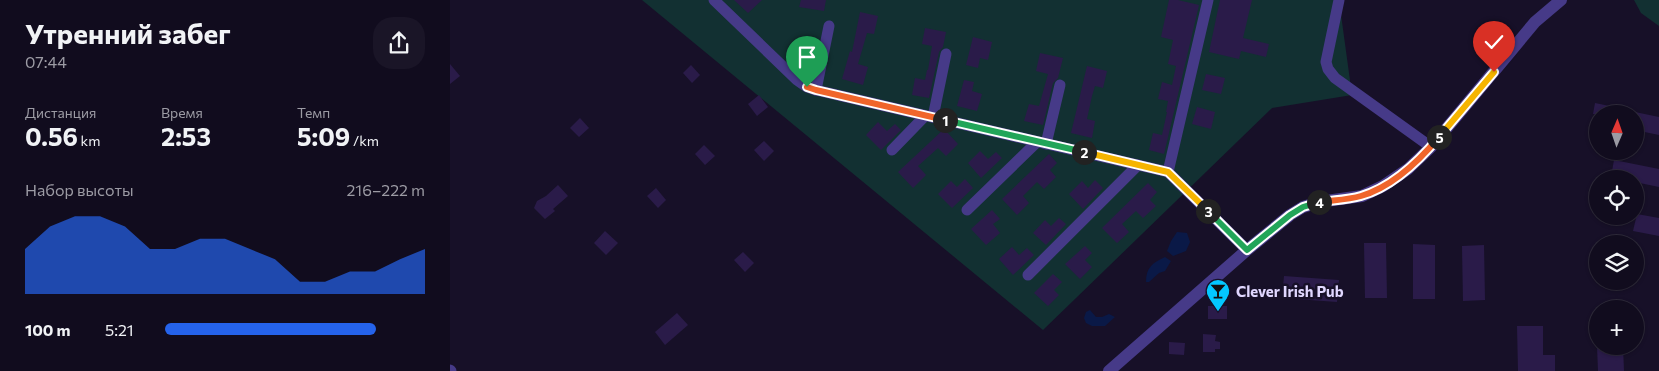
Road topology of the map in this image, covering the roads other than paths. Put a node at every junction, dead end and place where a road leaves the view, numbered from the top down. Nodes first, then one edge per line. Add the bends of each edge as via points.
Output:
1 (714, 0) edge
2 (1208, 0) edge
3 (1339, 0) edge
4 (1561, 0) edge
5 (829, 26) dead end
6 (946, 54) dead end
7 (1060, 85) dead end
8 (816, 90) junction
9 (929, 116) junction
10 (1042, 143) junction
11 (1431, 147) junction
12 (892, 150) dead end
13 (1138, 165) junction
14 (1168, 172) junction
15 (967, 210) dead end
16 (1247, 250) junction
17 (1028, 275) dead end
18 (1109, 371) edge

1 - 8 street via 797,80
2 - 14 street
3 - 11 street via 1326,62 1328,69 1335,78
4 - 11 street via 1536,22
5 - 8 street
6 - 9 street
7 - 10 street
8 - 9 street
9 - 10 street
9 - 12 street
10 - 13 street
10 - 15 street
11 - 16 street via 1408,169 1383,186 1362,196 1303,207
13 - 14 street
13 - 17 street
14 - 16 street
16 - 18 street

